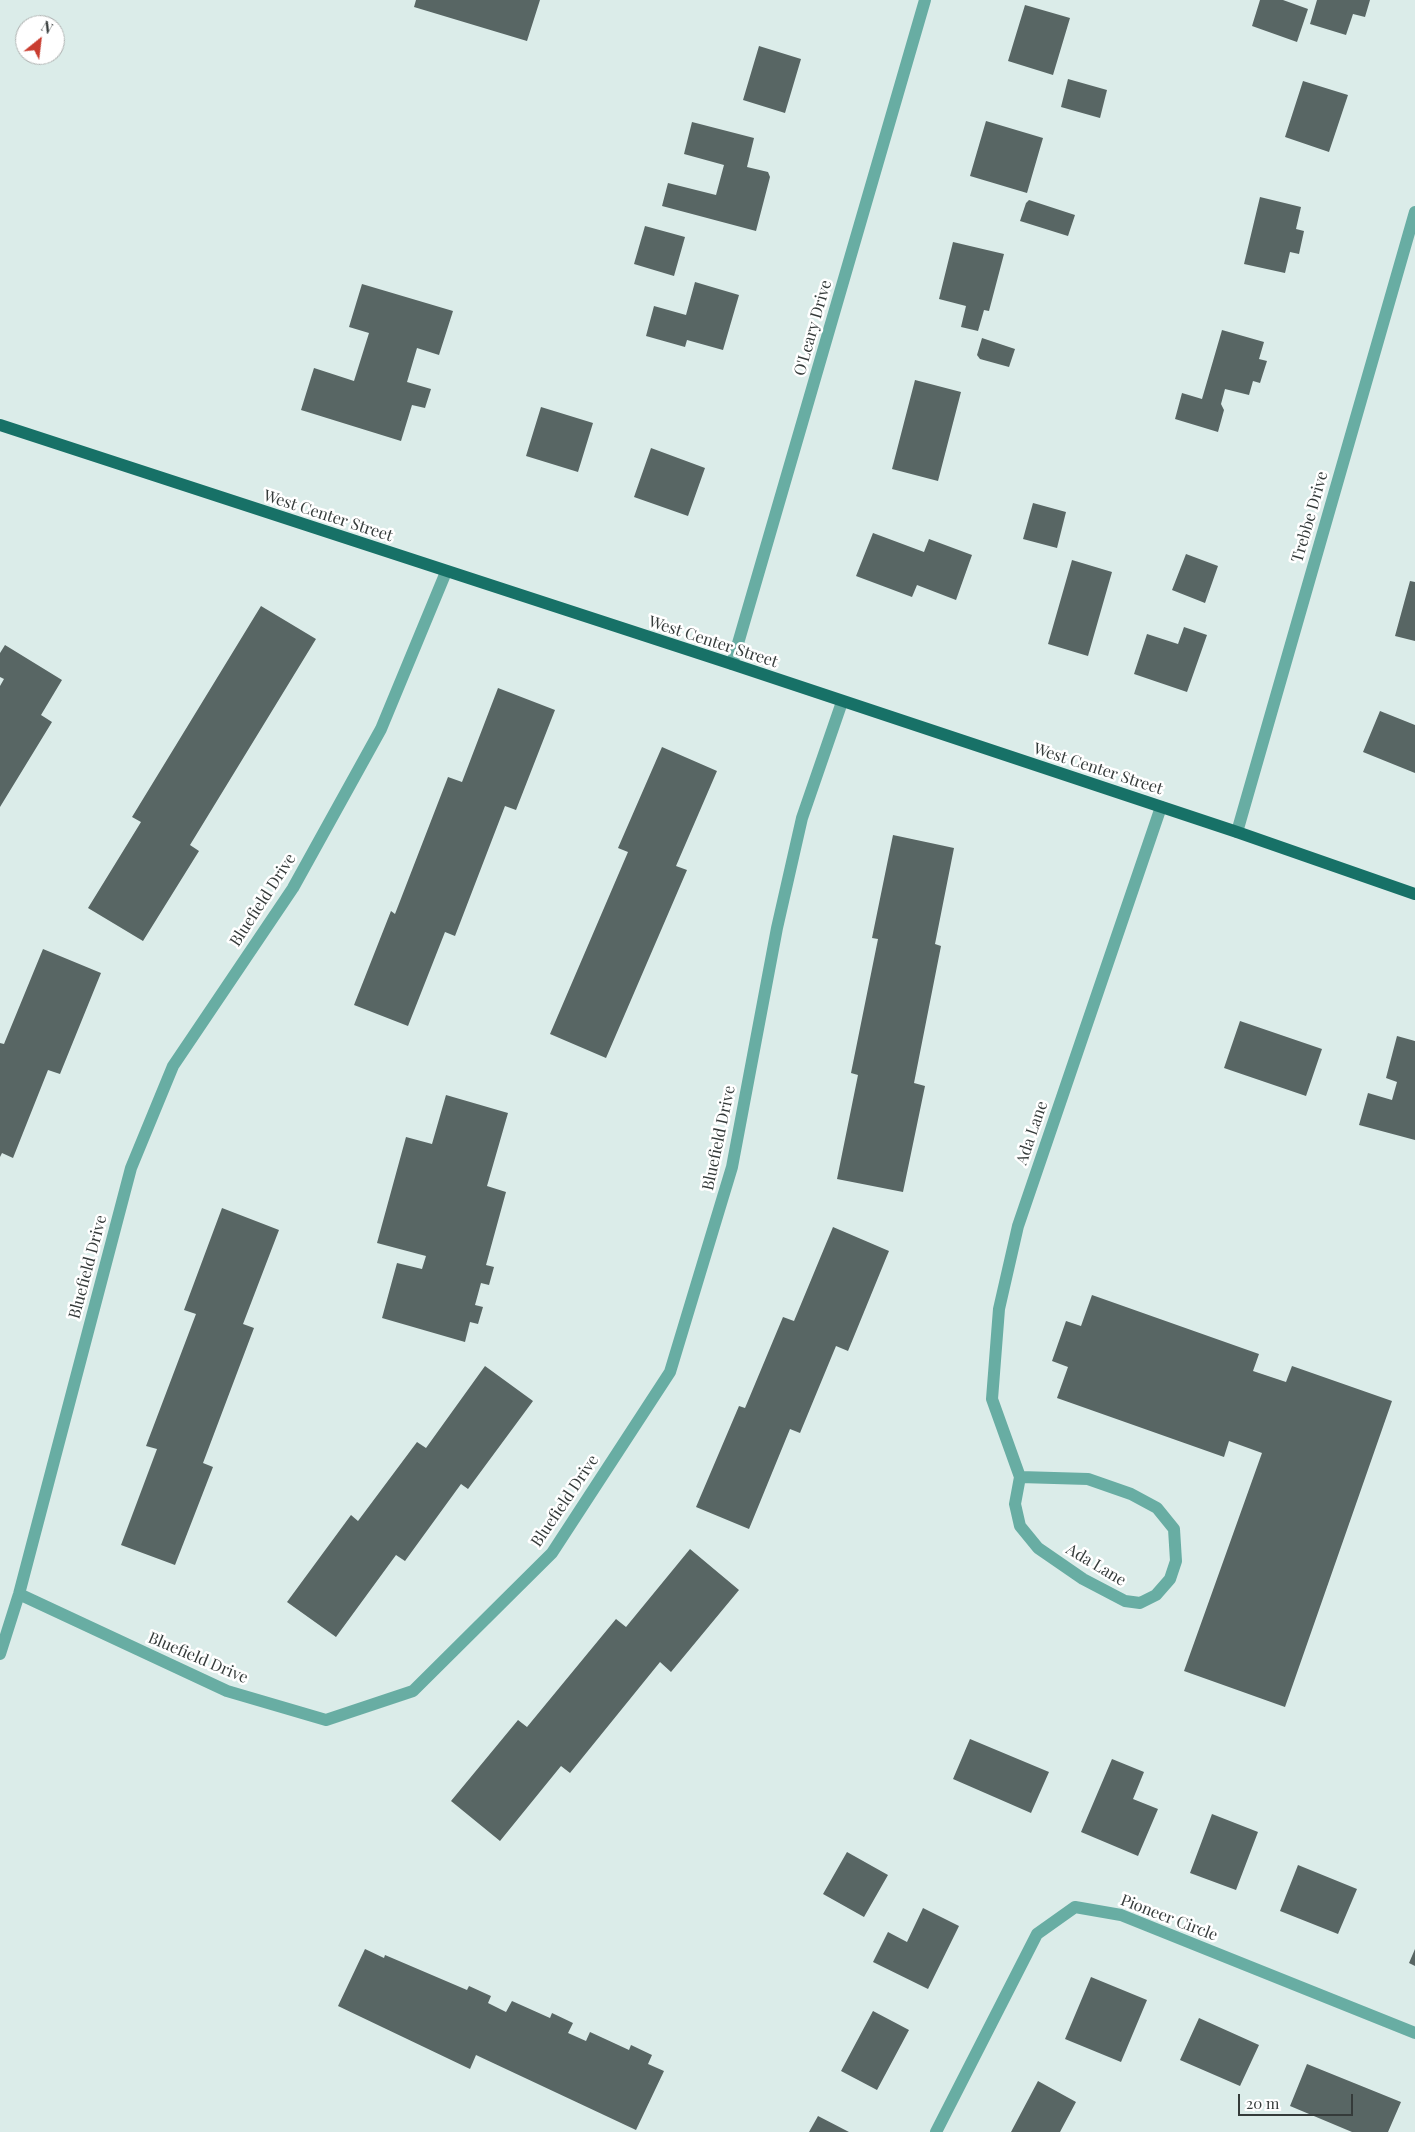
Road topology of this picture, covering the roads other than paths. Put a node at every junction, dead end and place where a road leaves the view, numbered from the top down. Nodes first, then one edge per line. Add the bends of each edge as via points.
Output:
1 (925, 0) edge
2 (1415, 212) edge
3 (0, 425) edge
4 (446, 572) junction
5 (732, 664) junction
6 (842, 702) junction
7 (1161, 807) junction
8 (1237, 832) junction
9 (1415, 894) edge
10 (1020, 1477) junction
11 (19, 1594) junction
12 (0, 1654) edge
13 (1415, 2033) edge
14 (936, 2132) edge

1 - 5 street, O'Leary Drive
2 - 8 street, Trebbe Drive
3 - 4 main road, West Center Street
4 - 5 main road, West Center Street
4 - 11 street, Bluefield Drive via 381,729 292,888 173,1066 131,1168
5 - 6 main road, West Center Street
6 - 7 main road, West Center Street
6 - 11 street, Bluefield Drive via 802,818 777,928 732,1167 670,1372 552,1553 413,1691 326,1720 227,1691
7 - 8 main road, West Center Street
7 - 10 street, Ada Lane via 1018,1226 999,1309 992,1399
8 - 9 main road, West Center Street
10 - 10 street, Ada Lane via 1015,1504 1020,1526 1038,1548 1083,1579 1125,1601 1140,1603 1156,1595 1170,1579 1176,1561 1174,1529 1157,1508 1131,1494 1088,1479
11 - 12 street
13 - 14 street, Pioneer Circle via 1121,1915 1074,1907 1037,1934

